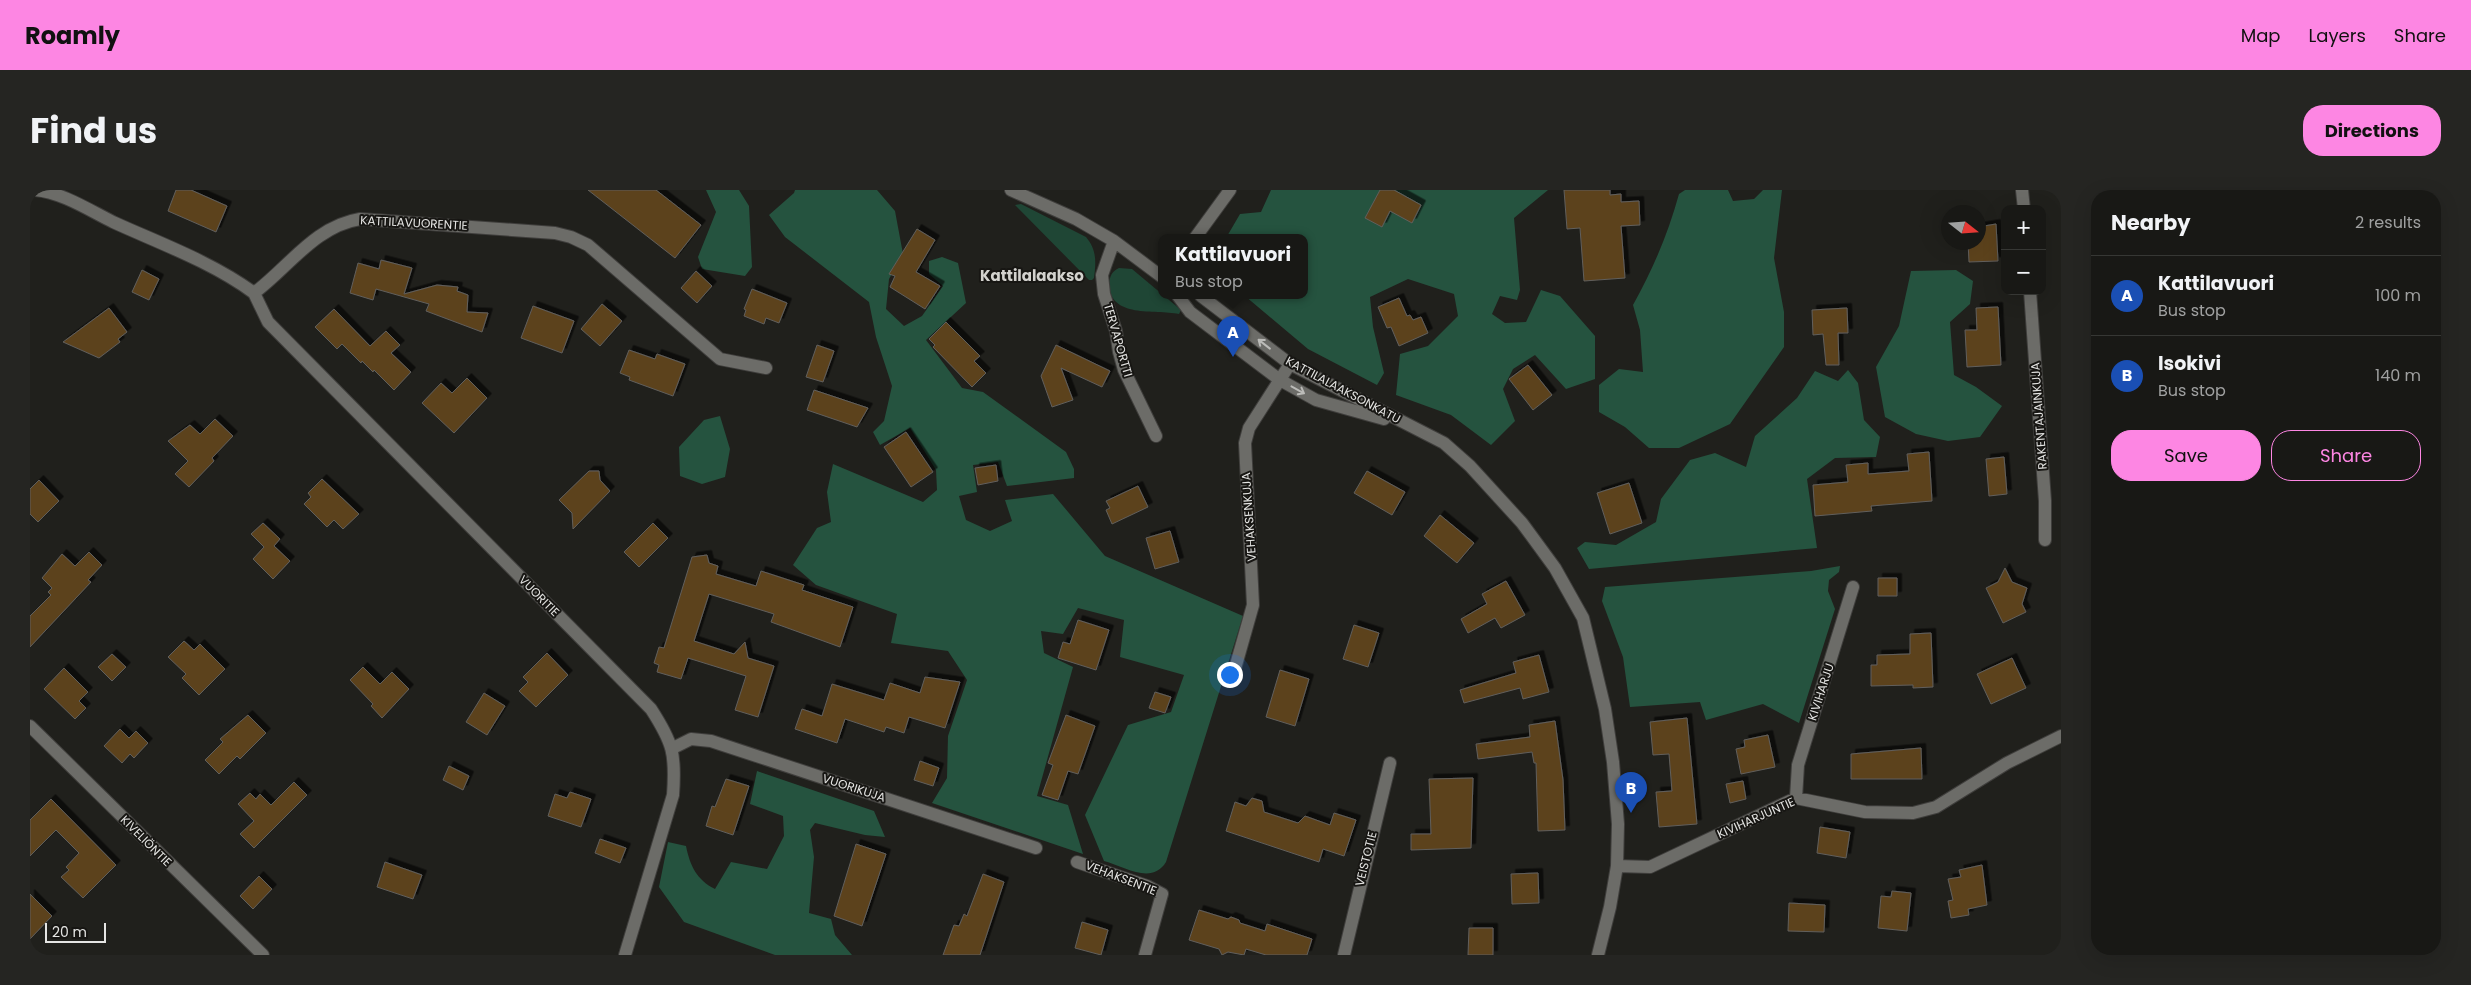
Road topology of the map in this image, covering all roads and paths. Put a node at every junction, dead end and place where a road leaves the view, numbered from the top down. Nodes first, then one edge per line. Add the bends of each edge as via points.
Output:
1 (35, 190) edge
2 (1011, 190) edge
3 (1230, 190) edge
4 (2022, 190) edge
5 (2024, 205) edge
6 (1198, 234) edge
7 (1114, 241) junction
8 (1158, 274) edge
9 (254, 293) junction
10 (2030, 295) edge
11 (1180, 299) edge
12 (1205, 299) edge
13 (1290, 364) junction
14 (766, 368) dead end
15 (1280, 380) junction
16 (1414, 427) junction
17 (1156, 436) dead end
18 (2045, 540) dead end
19 (1853, 587) dead end
20 (1232, 679) dead end
21 (30, 726) edge
22 (2061, 736) edge
23 (673, 748) junction
24 (1390, 763) dead end
25 (1796, 798) junction
26 (1036, 848) dead end
27 (1077, 862) dead end
28 (1617, 866) junction
29 (263, 955) edge
30 (625, 955) edge
31 (1145, 955) edge
32 (1344, 955) edge
33 (1598, 955) edge

1 - 9 street via 51,193 133,231 218,271
2 - 7 street via 1076,219
3 - 6 street
4 - 5 street
7 - 8 street
7 - 17 street, TERVAPORTTI via 1102,275 1104,294 1124,370
9 - 14 street, KATTILAVUORENTIE via 323,232 344,221 360,219 555,233 588,245 720,359
9 - 23 street, VUORITIE via 268,322 651,709
10 - 18 street, RAKENTAJAINKUJA
11 - 15 street, KATTILALAAKSONKATU via 1190,312
13 -> 12 street, KATTILALAAKSONKATU
13 - 15 street, VEHAKSENKUJA
13 - 16 street, KATTILALAAKSONKATU
15 -> 16 street, KATTILALAAKSONKATU via 1316,400
15 - 20 street, VEHAKSENKUJA via 1249,428 1245,442 1252,605
16 - 28 street, KATTILALAAKSONKATU via 1444,444 1470,466 1522,523 1555,568 1583,618 1605,709 1618,824
19 - 25 street, KIVIHARJU via 1798,765
21 - 29 street, KIVELIÖNTIE
22 - 25 street, KIVIHARJUNTIE via 2007,762 1936,807 1913,813 1865,812
23 - 26 street, VUORIKUJA via 691,739 711,741
23 - 30 street, VUORITIE via 673,795
24 - 32 street, VEISTOTIE
25 - 28 street, KIVIHARJUNTIE via 1650,867
27 - 31 street, VEHAKSENTIE via 1162,894
28 - 33 street, KATTILALAAKSONKATU

